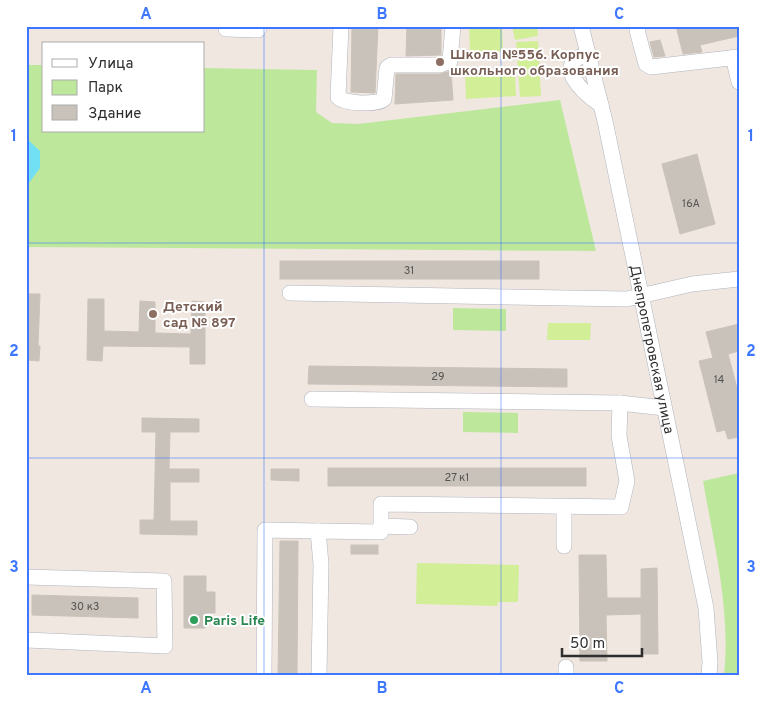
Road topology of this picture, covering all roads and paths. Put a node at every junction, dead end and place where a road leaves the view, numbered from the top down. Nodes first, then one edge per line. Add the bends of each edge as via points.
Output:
1 (226, 26) edge
2 (260, 26) edge
3 (341, 26) edge
4 (453, 26) edge
5 (581, 26) edge
6 (638, 26) edge
7 (589, 54) junction
8 (736, 57) edge
9 (739, 82) edge
10 (601, 105) junction
11 (739, 279) edge
12 (290, 293) dead end
13 (640, 296) junction
14 (312, 399) dead end
15 (620, 402) junction
16 (664, 408) junction
17 (564, 506) junction
18 (381, 526) junction
19 (410, 527) dead end
20 (318, 531) junction
21 (564, 546) dead end
22 (26, 577) edge
23 (26, 640) edge
24 (264, 675) edge
25 (319, 675) edge
26 (709, 675) edge

1 - 2 street via 226,29 258,30
3 - 4 street via 338,97 346,102 378,103 384,99 387,68 391,65 450,62
5 - 7 street, Днепропетровская улица
6 - 8 street via 646,64 651,67
7 - 10 street, Днепропетровская улица
7 - 10 street via 577,57 571,69 574,80 584,93
8 - 9 street
10 - 13 street, Днепропетровская улица
11 - 13 street via 692,284
12 - 13 street via 627,299
13 - 16 street, Днепропетровская улица
14 - 15 street
15 - 16 street
15 - 17 street via 619,436 627,481 621,508
16 - 26 street, Днепропетровская улица via 706,608
17 - 18 street via 381,504
17 - 21 street
18 - 19 street
18 - 20 street via 381,532
20 - 24 street via 265,530
20 - 25 street
22 - 23 street via 164,581 165,646

